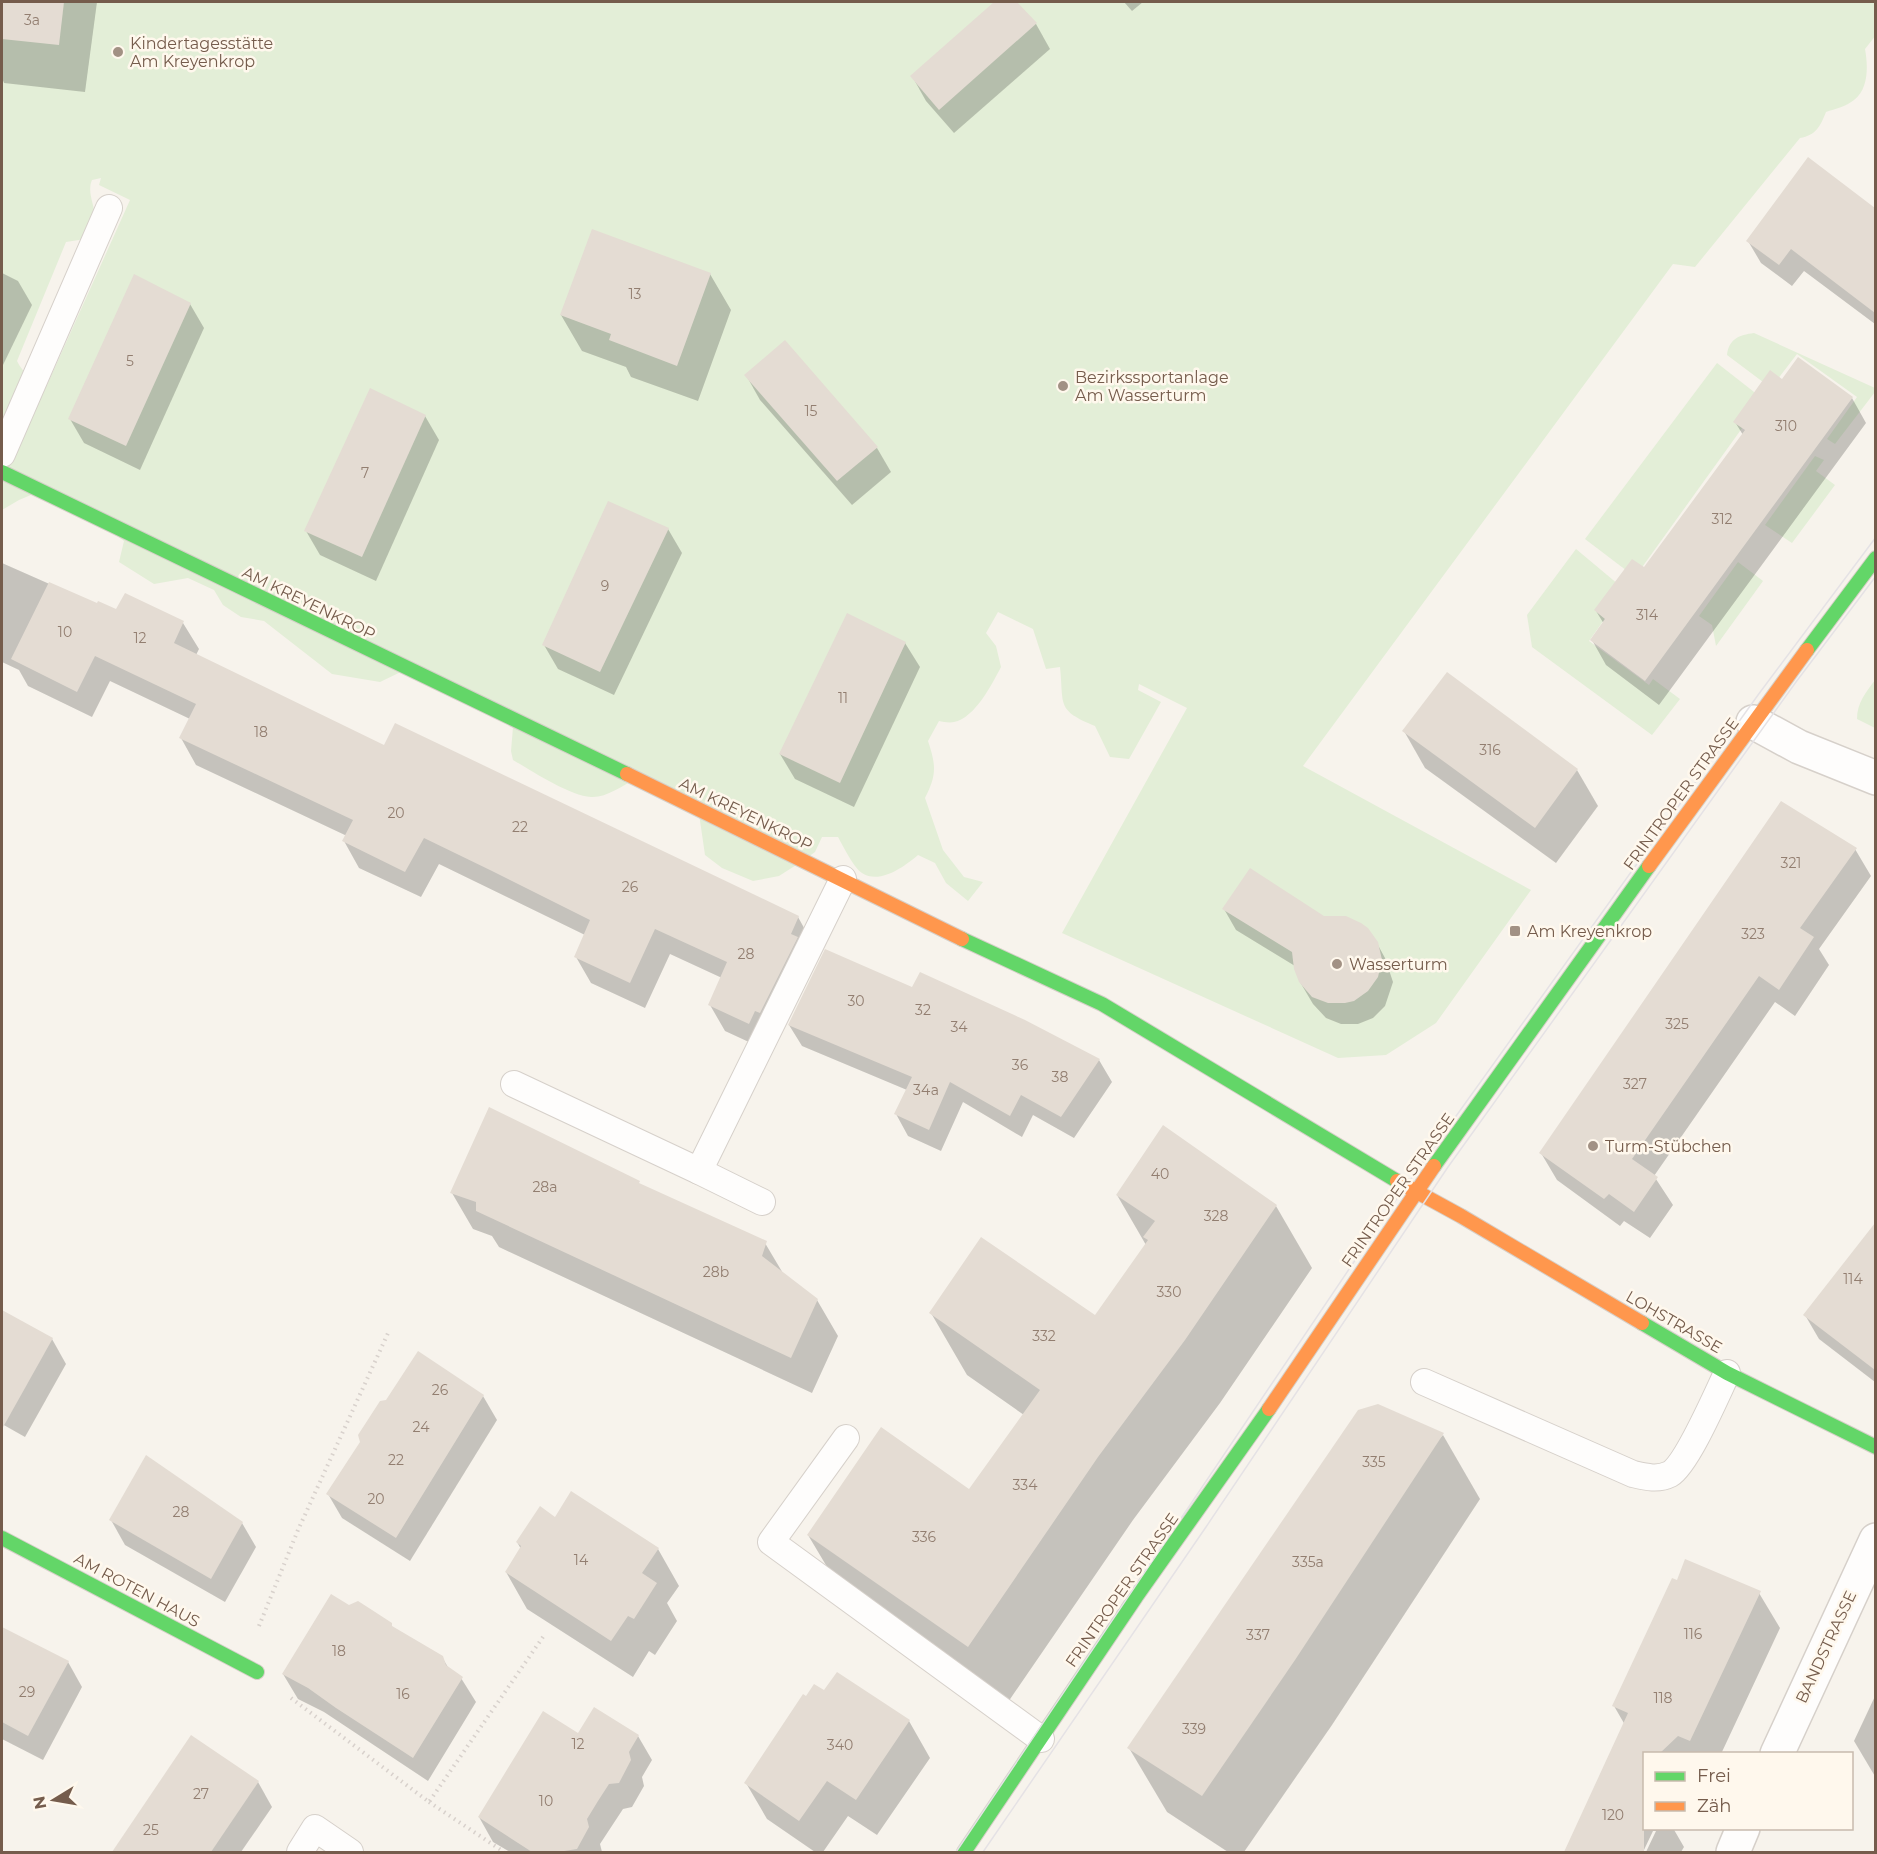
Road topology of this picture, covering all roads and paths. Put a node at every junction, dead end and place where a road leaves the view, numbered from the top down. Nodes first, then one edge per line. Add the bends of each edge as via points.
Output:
1 (109, 208) dead end
2 (2, 454) edge
3 (2, 472) edge
4 (1875, 558) edge
5 (1753, 722) junction
6 (1875, 778) edge
7 (843, 879) junction
8 (514, 1084) dead end
9 (699, 1171) junction
10 (1415, 1192) junction
11 (762, 1202) dead end
12 (1461, 1216) joint
13 (389, 1330) dead end
14 (1727, 1373) junction
15 (1424, 1382) dead end
16 (846, 1438) dead end
17 (1875, 1447) edge
18 (2, 1538) edge
19 (1875, 1540) edge
20 (545, 1634) dead end
21 (243, 1665) junction
22 (257, 1672) joint
23 (1041, 1739) junction
24 (1778, 1752) edge
25 (429, 1802) junction
26 (1742, 1830) edge
27 (300, 1852) edge
28 (350, 1852) edge
29 (504, 1852) edge
30 (964, 1852) edge
31 (1733, 1852) edge

1 - 2 lane
3 - 7 main road, AM KREYENKROP
4 - 5 main road, FRINTROPER STRASSE
5 - 6 street via 1799,747
5 - 10 main road, FRINTROPER STRASSE
7 - 9 lane
7 - 10 main road, AM KREYENKROP via 1102,1004
8 - 9 lane
9 - 11 lane
10 - 12 main road, AM KREYENKROP
10 - 23 main road, FRINTROPER STRASSE via 1295,1373
12 - 14 main road, LOHSTRASSE
13 - 21 path via 298,1530
14 - 15 lane via 1683,1459 1670,1473 1653,1478 1633,1474
14 - 17 main road, LOHSTRASSE
16 - 23 lane via 771,1542
18 - 21 main road, AM ROTEN HAUS
19 - 24 street, BANDSTRASSE
20 - 25 path
21 - 22 main road, AM ROTEN HAUS
22 - 25 path
23 - 30 main road, FRINTROPER STRASSE
25 - 29 path
26 - 31 street
27 - 28 lane via 315,1828

